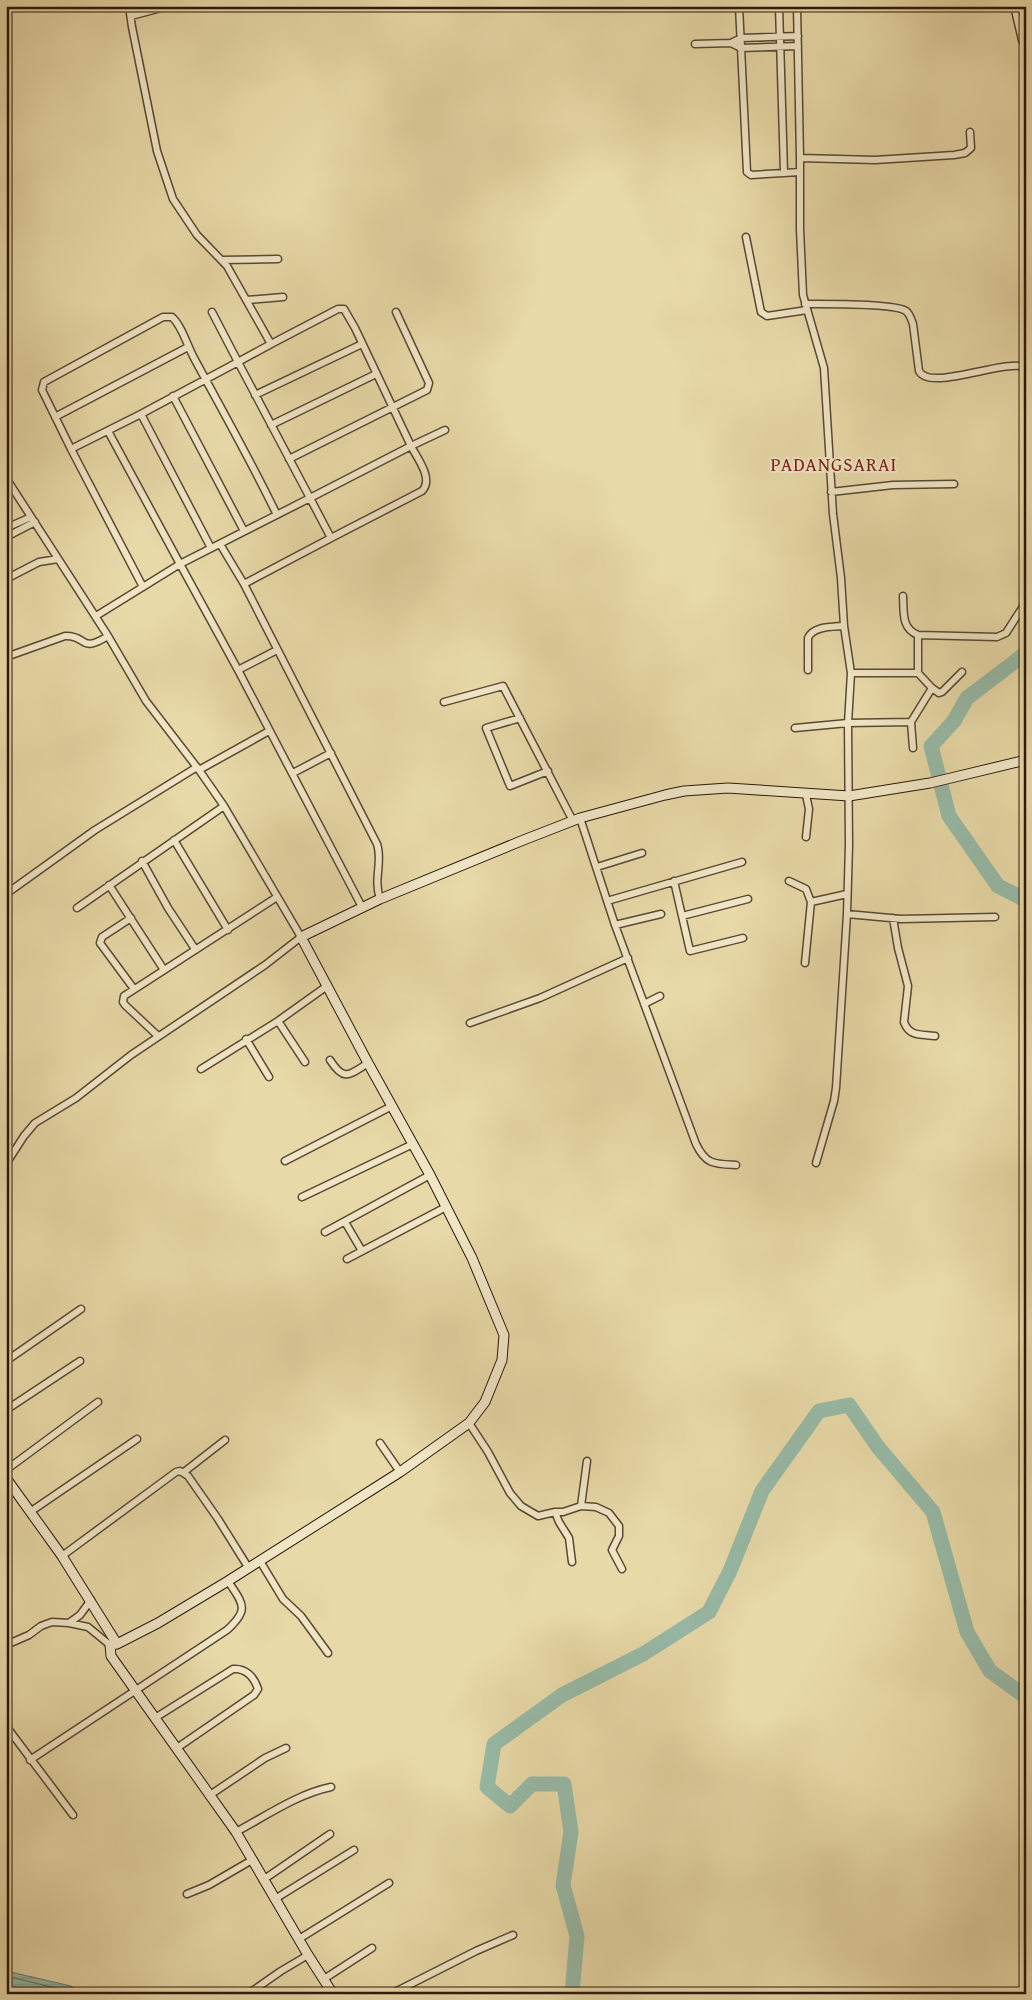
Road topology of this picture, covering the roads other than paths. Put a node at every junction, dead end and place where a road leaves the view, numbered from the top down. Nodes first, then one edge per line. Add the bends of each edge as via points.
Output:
1 (130, 6) edge
2 (739, 6) edge
3 (779, 6) edge
4 (797, 6) edge
5 (1014, 6) edge
6 (161, 8) dead end
7 (130, 16) junction
8 (798, 36) junction
9 (780, 37) junction
10 (741, 38) junction
11 (731, 43) junction
12 (695, 44) dead end
13 (798, 46) junction
14 (1026, 46) edge
15 (780, 47) junction
16 (741, 48) junction
17 (970, 132) dead end
18 (800, 158) junction
19 (784, 172) junction
20 (800, 172) junction
21 (746, 237) dead end
22 (278, 259) dead end
23 (222, 260) junction
24 (283, 297) dead end
25 (247, 300) junction
26 (806, 307) junction
27 (212, 312) dead end
28 (396, 312) dead end
29 (271, 344) junction
30 (362, 344) junction
31 (188, 347) junction
32 (238, 362) junction
33 (1026, 367) edge
34 (376, 374) junction
35 (205, 379) junction
36 (256, 394) junction
37 (173, 396) junction
38 (393, 406) junction
39 (141, 414) junction
40 (56, 417) junction
41 (272, 425) junction
42 (445, 430) dead end
43 (108, 431) junction
44 (411, 446) junction
45 (71, 449) junction
46 (289, 459) junction
47 (6, 478) edge
48 (954, 484) dead end
49 (831, 492) junction
50 (310, 498) junction
51 (276, 515) junction
52 (33, 519) junction
53 (6, 528) edge
54 (244, 531) junction
55 (6, 537) edge
56 (331, 538) junction
57 (220, 544) junction
58 (211, 548) junction
59 (58, 558) junction
60 (180, 564) junction
61 (6, 578) edge
62 (244, 584) junction
63 (143, 586) junction
64 (903, 596) dead end
65 (1026, 602) edge
66 (96, 616) junction
67 (844, 626) junction
68 (918, 635) junction
69 (108, 636) junction
70 (277, 650) junction
71 (6, 657) edge
72 (238, 670) junction
73 (808, 670) dead end
74 (962, 672) dead end
75 (851, 673) junction
76 (918, 673) junction
77 (932, 688) junction
78 (444, 702) dead end
79 (520, 718) junction
80 (911, 722) junction
81 (848, 723) junction
82 (795, 728) dead end
83 (268, 731) junction
84 (913, 748) dead end
85 (331, 753) junction
86 (1026, 760) edge
87 (198, 768) junction
88 (548, 771) junction
89 (292, 773) junction
90 (806, 795) junction
91 (849, 796) junction
92 (224, 806) junction
93 (577, 819) junction
94 (806, 837) dead end
95 (174, 840) junction
96 (642, 853) dead end
97 (142, 861) junction
98 (742, 862) dead end
99 (597, 867) junction
100 (674, 881) junction
101 (789, 881) dead end
102 (109, 885) junction
103 (6, 894) edge
104 (847, 894) junction
105 (276, 897) junction
106 (380, 899) junction
107 (748, 899) dead end
108 (608, 901) junction
109 (811, 902) junction
110 (362, 907) junction
111 (77, 908) dead end
112 (661, 914) dead end
113 (847, 914) junction
114 (682, 916) junction
115 (995, 917) dead end
116 (131, 918) junction
117 (893, 918) junction
118 (615, 925) junction
119 (228, 930) junction
120 (301, 937) junction
121 (742, 938) dead end
122 (195, 949) junction
123 (628, 958) junction
124 (805, 963) dead end
125 (164, 970) junction
126 (326, 986) junction
127 (134, 989) junction
128 (660, 996) dead end
129 (644, 1004) junction
130 (278, 1021) junction
131 (470, 1023) dead end
132 (158, 1036) junction
133 (935, 1036) dead end
134 (246, 1040) junction
135 (330, 1060) dead end
136 (305, 1062) dead end
137 (368, 1063) junction
138 (201, 1069) dead end
139 (270, 1077) dead end
140 (392, 1106) junction
141 (413, 1144) junction
142 (285, 1161) dead end
143 (816, 1163) dead end
144 (6, 1164) edge
145 (736, 1165) dead end
146 (430, 1175) junction
147 (302, 1197) dead end
148 (446, 1207) junction
149 (344, 1222) junction
150 (325, 1232) dead end
151 (362, 1252) junction
152 (347, 1259) dead end
153 (81, 1309) dead end
154 (6, 1361) edge
155 (80, 1361) dead end
156 (98, 1402) dead end
157 (6, 1410) edge
158 (469, 1423) junction
159 (137, 1439) dead end
160 (225, 1440) dead end
161 (380, 1443) dead end
162 (587, 1461) dead end
163 (6, 1470) edge
164 (184, 1472) junction
165 (400, 1472) junction
166 (6, 1478) edge
167 (581, 1506) junction
168 (30, 1512) junction
169 (555, 1512) junction
170 (62, 1556) junction
171 (260, 1561) junction
172 (572, 1562) dead end
173 (248, 1567) junction
174 (622, 1569) dead end
175 (228, 1581) junction
176 (91, 1600) junction
177 (69, 1622) junction
178 (6, 1645) edge
179 (113, 1645) junction
180 (328, 1653) dead end
181 (135, 1691) junction
182 (156, 1718) junction
183 (6, 1726) edge
184 (177, 1748) junction
185 (286, 1748) dead end
186 (30, 1760) junction
187 (331, 1787) dead end
188 (210, 1795) junction
189 (73, 1815) dead end
190 (236, 1832) junction
191 (330, 1834) dead end
192 (354, 1850) dead end
193 (252, 1860) junction
194 (263, 1880) junction
195 (389, 1883) dead end
196 (187, 1894) dead end
197 (275, 1899) junction
198 (513, 1935) dead end
199 (299, 1939) junction
200 (372, 1948) dead end
201 (308, 1955) junction
202 (324, 1979) junction
203 (248, 1994) edge
204 (333, 1994) edge
205 (391, 1994) edge

1 - 7 street
2 - 10 street
3 - 9 street
4 - 8 street
5 - 14 street
6 - 7 street
7 - 23 street via 157,151 173,199 192,228
8 - 9 street
8 - 13 street
9 - 10 street
9 - 15 street
10 - 11 street
10 - 16 street
11 - 12 street
11 - 16 street
13 - 15 street
13 - 18 street
15 - 16 street
15 - 19 street
16 - 19 street via 746,170 751,175
17 - 18 street via 971,148 961,154 875,160
18 - 20 street
19 - 20 street
20 - 26 street via 800,229
21 - 26 street via 761,312 767,316
22 - 23 street
23 - 25 street
24 - 25 street
25 - 29 street
26 - 33 street via 890,307 905,310 913,324 919,371 927,377 952,377 1004,366
26 - 49 street via 824,368
27 - 32 street
28 - 38 street via 429,383 427,390
29 - 30 street via 341,308 347,312
29 - 32 street
30 - 34 street
30 - 36 street
31 - 35 street
31 - 40 street
31 - 40 street via 176,321 172,317 163,317 44,382 42,390
32 - 35 street
32 - 36 street
34 - 38 street
34 - 41 street
35 - 37 street
35 - 51 street
36 - 41 street
37 - 39 street
37 - 54 street
38 - 44 street
38 - 46 street
39 - 43 street
39 - 58 street
40 - 45 street
41 - 46 street
42 - 44 street
43 - 45 street
43 - 60 street
44 - 50 street
44 - 56 street via 426,474 425,488
45 - 63 street
46 - 50 street
47 - 52 street
48 - 49 street via 893,485
49 - 67 street
50 - 51 street
50 - 56 street
51 - 54 street
52 - 53 street
52 - 55 street
52 - 59 street
54 - 57 street
56 - 62 street
57 - 58 street
57 - 62 street
58 - 60 street
59 - 61 street via 40,562
59 - 66 street
60 - 63 street
60 - 72 street
62 - 70 street
63 - 66 street
64 - 68 street via 906,627
65 - 68 street via 1006,633 997,638
66 - 69 street
67 - 73 street via 818,629 810,634
67 - 75 street
68 - 76 street
69 - 71 street via 93,645 65,636
69 - 87 street via 146,701
70 - 72 street
70 - 85 street
72 - 83 street
74 - 77 street via 942,692
75 - 76 street
75 - 81 street
76 - 77 street
77 - 80 street
78 - 79 street via 503,686
79 - 88 street
79 - 88 street via 486,728 510,786
80 - 81 street
80 - 84 street
81 - 82 street
81 - 91 street
83 - 87 street
83 - 89 street
85 - 89 street
85 - 106 street via 377,844 376,885
86 - 91 street via 930,783
87 - 92 street
87 - 103 street via 102,826
88 - 93 street
89 - 110 street
90 - 91 street
90 - 93 street via 706,788 665,795
90 - 94 street via 809,809
91 - 104 street
92 - 95 street
92 - 105 street
93 - 99 street
93 - 106 street
95 - 97 street
95 - 119 street
96 - 99 street
97 - 102 street
97 - 122 street
98 - 100 street
99 - 108 street
100 - 108 street
100 - 114 street
101 - 109 street via 806,890
102 - 111 street
102 - 116 street
104 - 109 street
104 - 113 street
105 - 119 street
105 - 120 street
106 - 110 street
107 - 114 street
108 - 118 street
109 - 124 street
110 - 120 street
112 - 118 street
113 - 117 street
113 - 143 street via 836,1088
114 - 121 street via 690,951
115 - 117 street
116 - 125 street
116 - 127 street via 102,937 100,943
117 - 133 street via 908,986 904,1022 911,1033
118 - 123 street
119 - 122 street
120 - 126 street
120 - 132 street via 265,965
122 - 125 street
123 - 129 street
123 - 131 street via 540,998
125 - 127 street
126 - 130 street
126 - 137 street
127 - 132 street via 124,996 123,1002
128 - 129 street
129 - 145 street via 702,1156 715,1163
130 - 134 street
130 - 136 street
132 - 144 street via 76,1098 35,1122
134 - 138 street
134 - 139 street
135 - 137 street via 344,1075 352,1074
137 - 140 street
140 - 141 street
140 - 142 street
141 - 146 street
141 - 147 street
146 - 148 street
146 - 149 street
148 - 151 street
148 - 158 street via 472,1258 504,1335 504,1352 493,1386
149 - 150 street
149 - 151 street
151 - 152 street
153 - 154 street
155 - 157 street
156 - 163 street
158 - 165 street
158 - 169 street via 514,1500 538,1516
159 - 168 street
160 - 164 street
161 - 165 street
162 - 167 street
164 - 170 street via 176,1472
164 - 173 street
165 - 171 street
166 - 168 street
167 - 169 street
167 - 174 street via 596,1507 614,1518 619,1532 612,1550
168 - 170 street
169 - 172 street via 570,1538
170 - 176 street
171 - 173 street
171 - 180 street via 283,1599 301,1616
173 - 175 street
175 - 179 street via 158,1623
175 - 181 street via 242,1603 238,1620 228,1630
176 - 177 street via 80,1615
176 - 179 street
177 - 178 street via 52,1622
177 - 179 street via 88,1627
179 - 181 street via 111,1656
181 - 182 street
181 - 186 street
182 - 184 street
182 - 184 street via 233,1669 244,1670 254,1679 258,1689 254,1695
183 - 186 street
184 - 188 street
185 - 188 street via 260,1761
186 - 189 street
187 - 190 street via 297,1799
188 - 190 street
190 - 193 street
191 - 194 street
192 - 197 street
193 - 194 street
193 - 196 street
194 - 197 street
195 - 199 street
197 - 199 street
198 - 205 street
199 - 201 street
200 - 202 street
201 - 202 street
201 - 203 street
202 - 204 street

